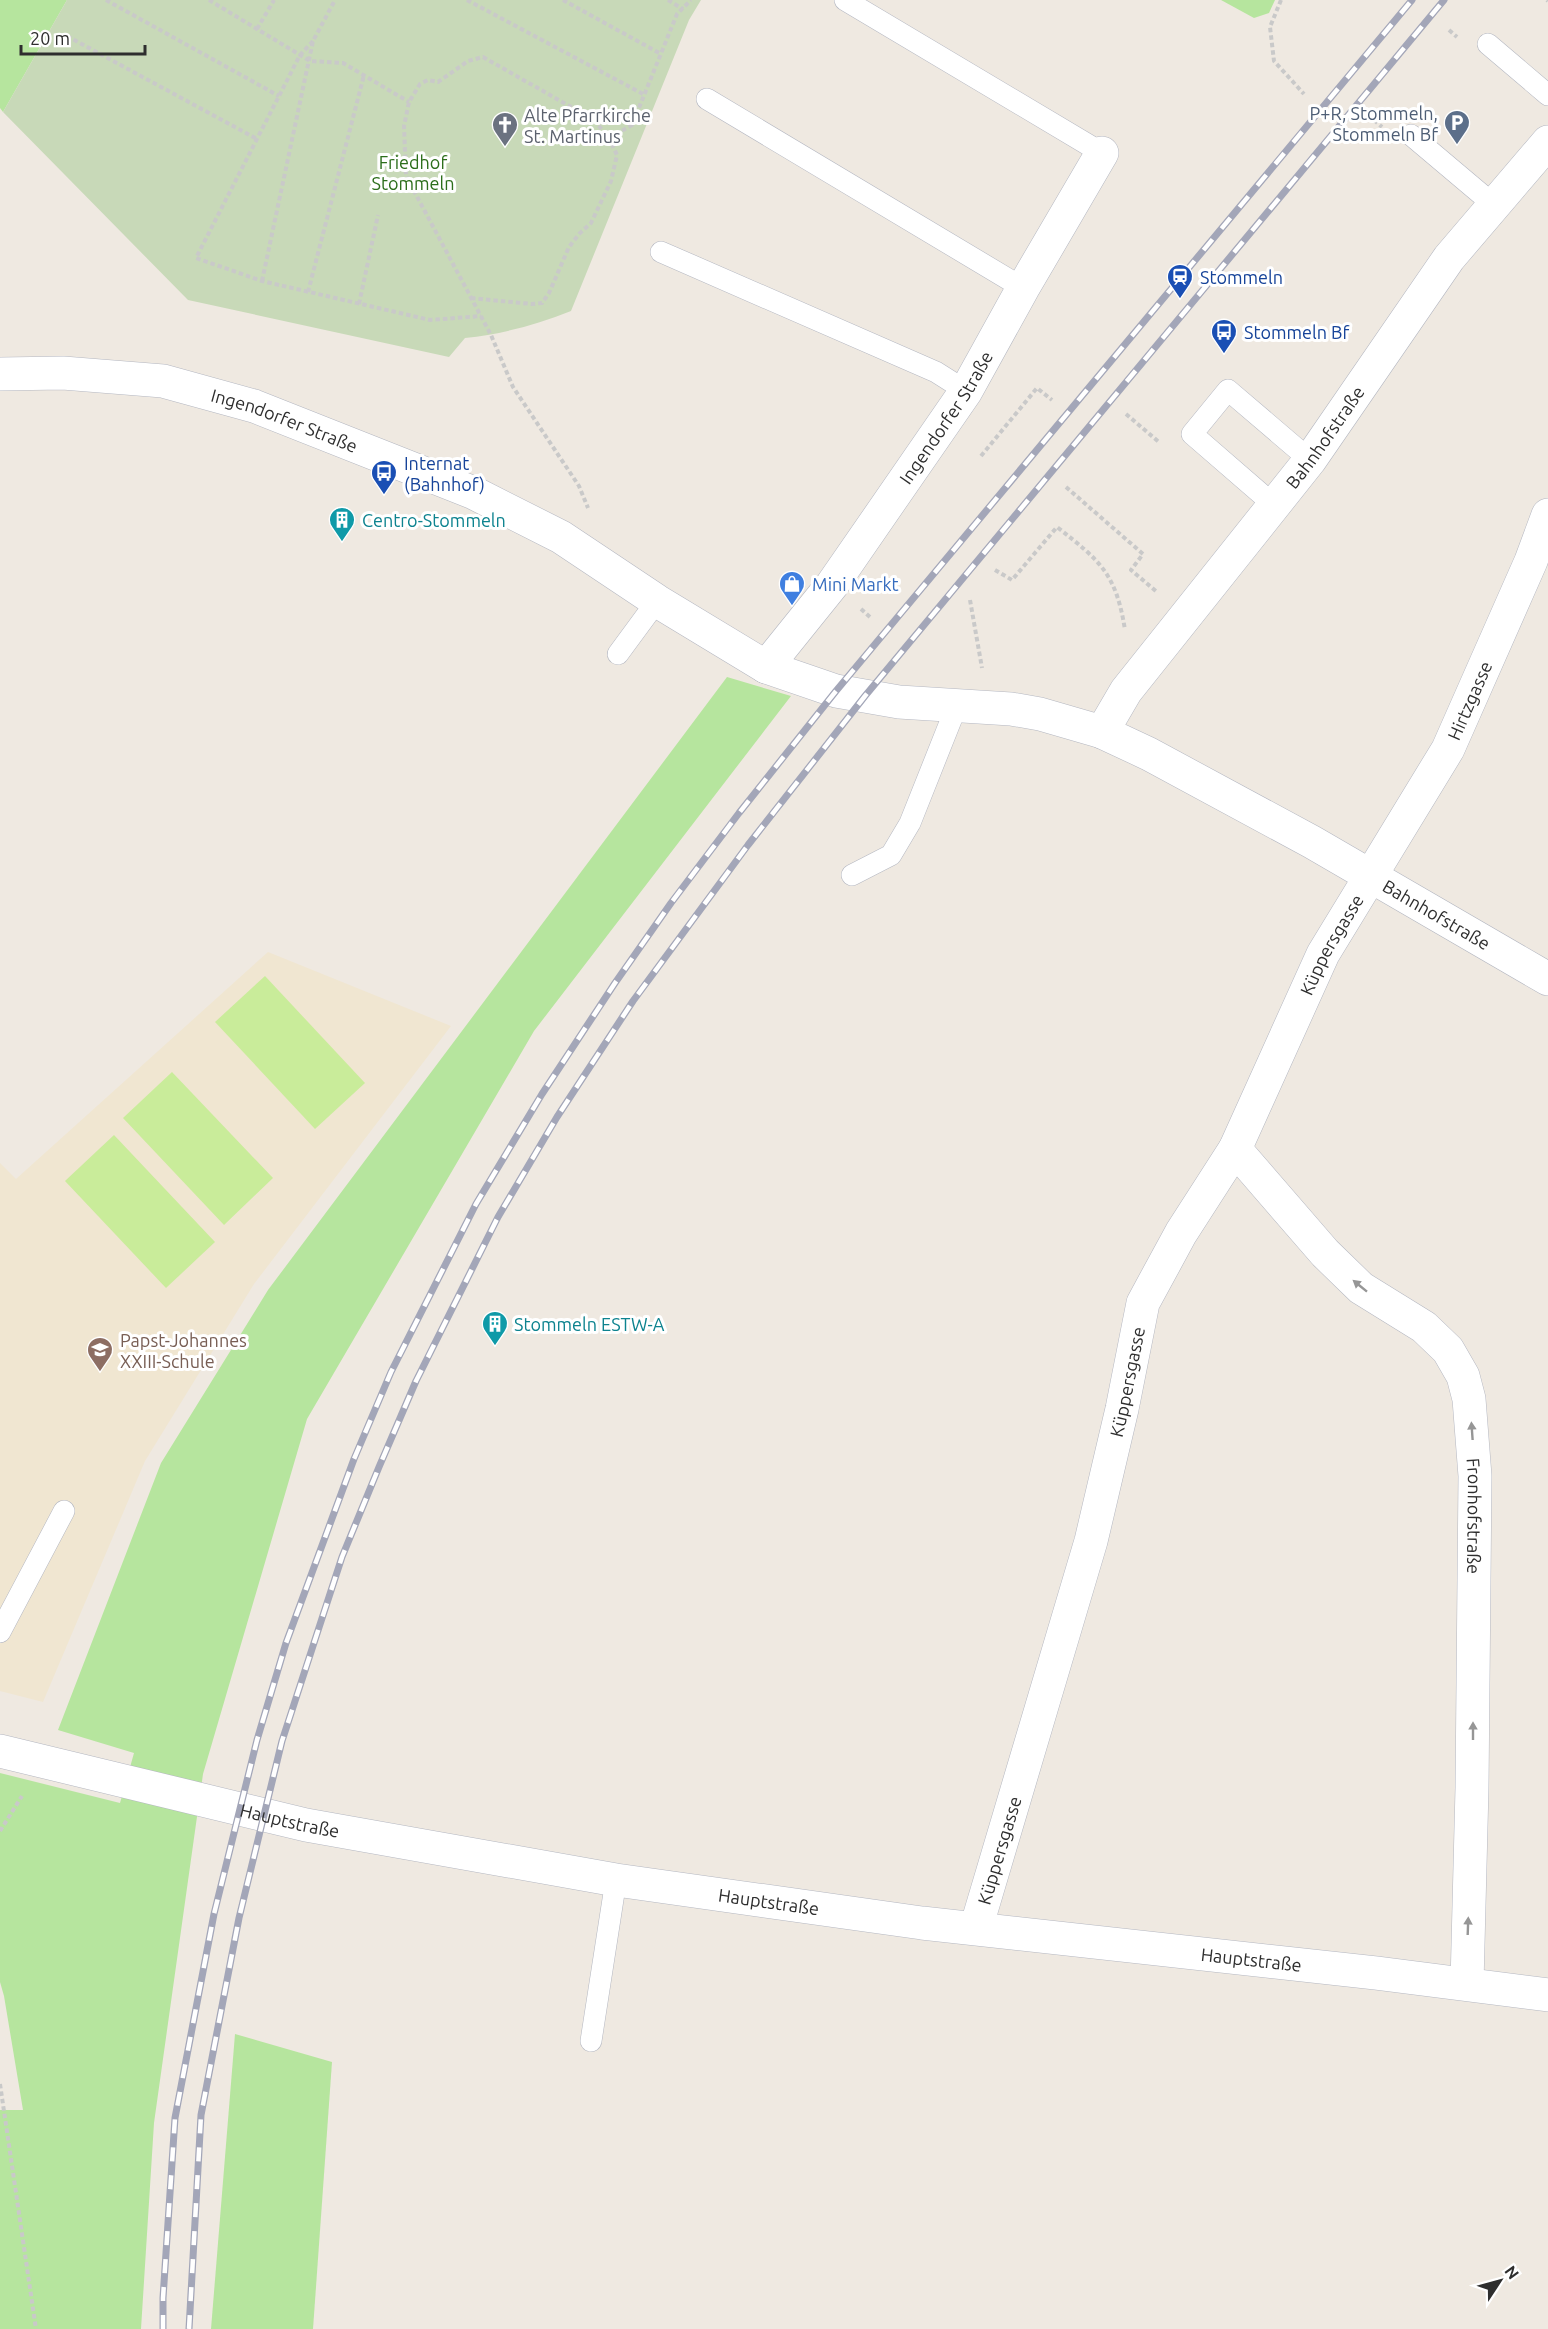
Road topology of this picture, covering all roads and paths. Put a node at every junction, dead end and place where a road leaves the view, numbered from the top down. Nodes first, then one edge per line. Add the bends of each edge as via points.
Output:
1 (106, 0) edge
2 (209, 0) edge
3 (225, 0) edge
4 (274, 0) edge
5 (335, 0) edge
6 (467, 0) edge
7 (563, 0) edge
8 (668, 0) edge
9 (691, 0) edge
10 (845, 0) edge
11 (1281, 0) edge
12 (221, 7) junction
13 (683, 9) junction
14 (257, 29) junction
15 (67, 36) dead end
16 (313, 41) junction
17 (1488, 44) dead end
18 (661, 54) junction
19 (300, 55) junction
20 (310, 61) junction
21 (364, 75) junction
22 (1305, 94) dead end
23 (645, 95) junction
24 (1548, 95) edge
25 (279, 96) junction
26 (706, 99) dead end
27 (409, 102) junction
28 (1411, 135) dead end
29 (609, 138) junction
30 (257, 139) junction
31 (1548, 142) edge
32 (1102, 153) joint
33 (1494, 205) junction
34 (378, 215) dead end
35 (661, 252) dead end
36 (262, 281) junction
37 (1023, 288) junction
38 (308, 292) junction
39 (471, 298) junction
40 (359, 303) junction
41 (481, 316) junction
42 (0, 374) edge
43 (966, 391) junction
44 (1052, 400) dead end
45 (981, 456) dead end
46 (1310, 460) junction
47 (1065, 487) dead end
48 (1274, 505) junction
49 (1548, 515) edge
50 (575, 546) junction
51 (995, 570) dead end
52 (1161, 595) dead end
53 (970, 600) dead end
54 (657, 601) junction
55 (618, 654) dead end
56 (1150, 662) junction
57 (766, 668) junction
58 (982, 670) dead end
59 (865, 696) joint
60 (957, 705) junction
61 (1102, 732) junction
62 (852, 875) dead end
63 (1371, 876) junction
64 (1548, 979) edge
65 (1235, 1149) junction
66 (64, 1511) dead end
67 (0, 1632) edge
68 (0, 1751) edge
69 (616, 1880) junction
70 (976, 1928) junction
71 (1467, 1984) junction
72 (1548, 1995) edge
73 (591, 2041) dead end
74 (0, 2084) edge
75 (36, 2329) edge

1 - 25 path
2 - 12 path
3 - 12 path
4 - 14 path
5 - 16 path
6 - 23 path
7 - 18 path
8 - 13 path
9 - 13 path
10 - 32 lane
11 - 22 path via 1270,27 1274,61
12 - 14 path
13 - 18 path via 677,14
14 - 19 path
15 - 30 path
16 - 19 path
16 - 20 path
17 - 24 lane
18 - 23 path
19 - 20 path
19 - 25 path
20 - 21 path via 343,63
20 - 36 path
21 - 27 path
21 - 38 path
23 - 29 path via 632,125
25 - 30 path
26 - 37 lane
27 - 29 path via 420,84 428,80 438,82 468,61 483,57 594,120
27 - 39 path via 404,126 406,176
28 - 33 lane
29 - 39 path via 616,155 611,181 591,223 569,247 542,303
30 - 36 path via 196,258
31 - 33 street, Bahnhofstraße
32 - 37 street, Ingendorfer Straße
33 - 46 street, Bahnhofstraße via 1449,258
34 - 40 path
35 - 43 lane via 936,372
36 - 38 path
37 - 43 street, Ingendorfer Straße
38 - 40 path
39 - 41 path
40 - 41 path via 430,320
41 - 50 path via 513,387 579,486 591,515
42 - 50 street, Ingendorfer Straße via 63,373 164,381 254,406 474,493
43 - 57 street, Ingendorfer Straße via 832,585
44 - 45 path via 1037,388
46 - 48 street, Bahnhofstraße
46 - 48 lane via 1228,390 1192,434
47 - 52 path via 1143,554 1131,570
48 - 56 street, Bahnhofstraße
49 - 63 street, Hirtzgasse via 1449,749
50 - 54 street, Ingendorfer Straße
51 - 56 path via 1012,580 1057,527 1104,568 1113,581 1128,643
53 - 58 path
54 - 55 lane
54 - 57 street, Ingendorfer Straße
56 - 61 street, Bahnhofstraße via 1126,691
57 - 59 street, Ingendorfer Straße via 836,691
59 - 60 street, Bahnhofstraße
60 - 61 street, Bahnhofstraße via 1030,712
60 - 62 lane via 910,823 891,855
61 - 63 street, Bahnhofstraße
63 - 64 street, Bahnhofstraße
63 - 65 street, Küppersgasse via 1323,954
65 - 70 street, Küppersgasse via 1181,1233 1143,1303 1091,1541
71 -> 65 street, Fronhofstraße via 1475,1476 1469,1399 1463,1376 1448,1350 1424,1327 1361,1288
66 - 67 lane
68 - 69 street, Hauptstraße via 306,1825
69 - 70 street, Hauptstraße
69 - 73 lane
70 - 71 street, Hauptstraße
71 - 72 street, Hauptstraße
74 - 75 path

